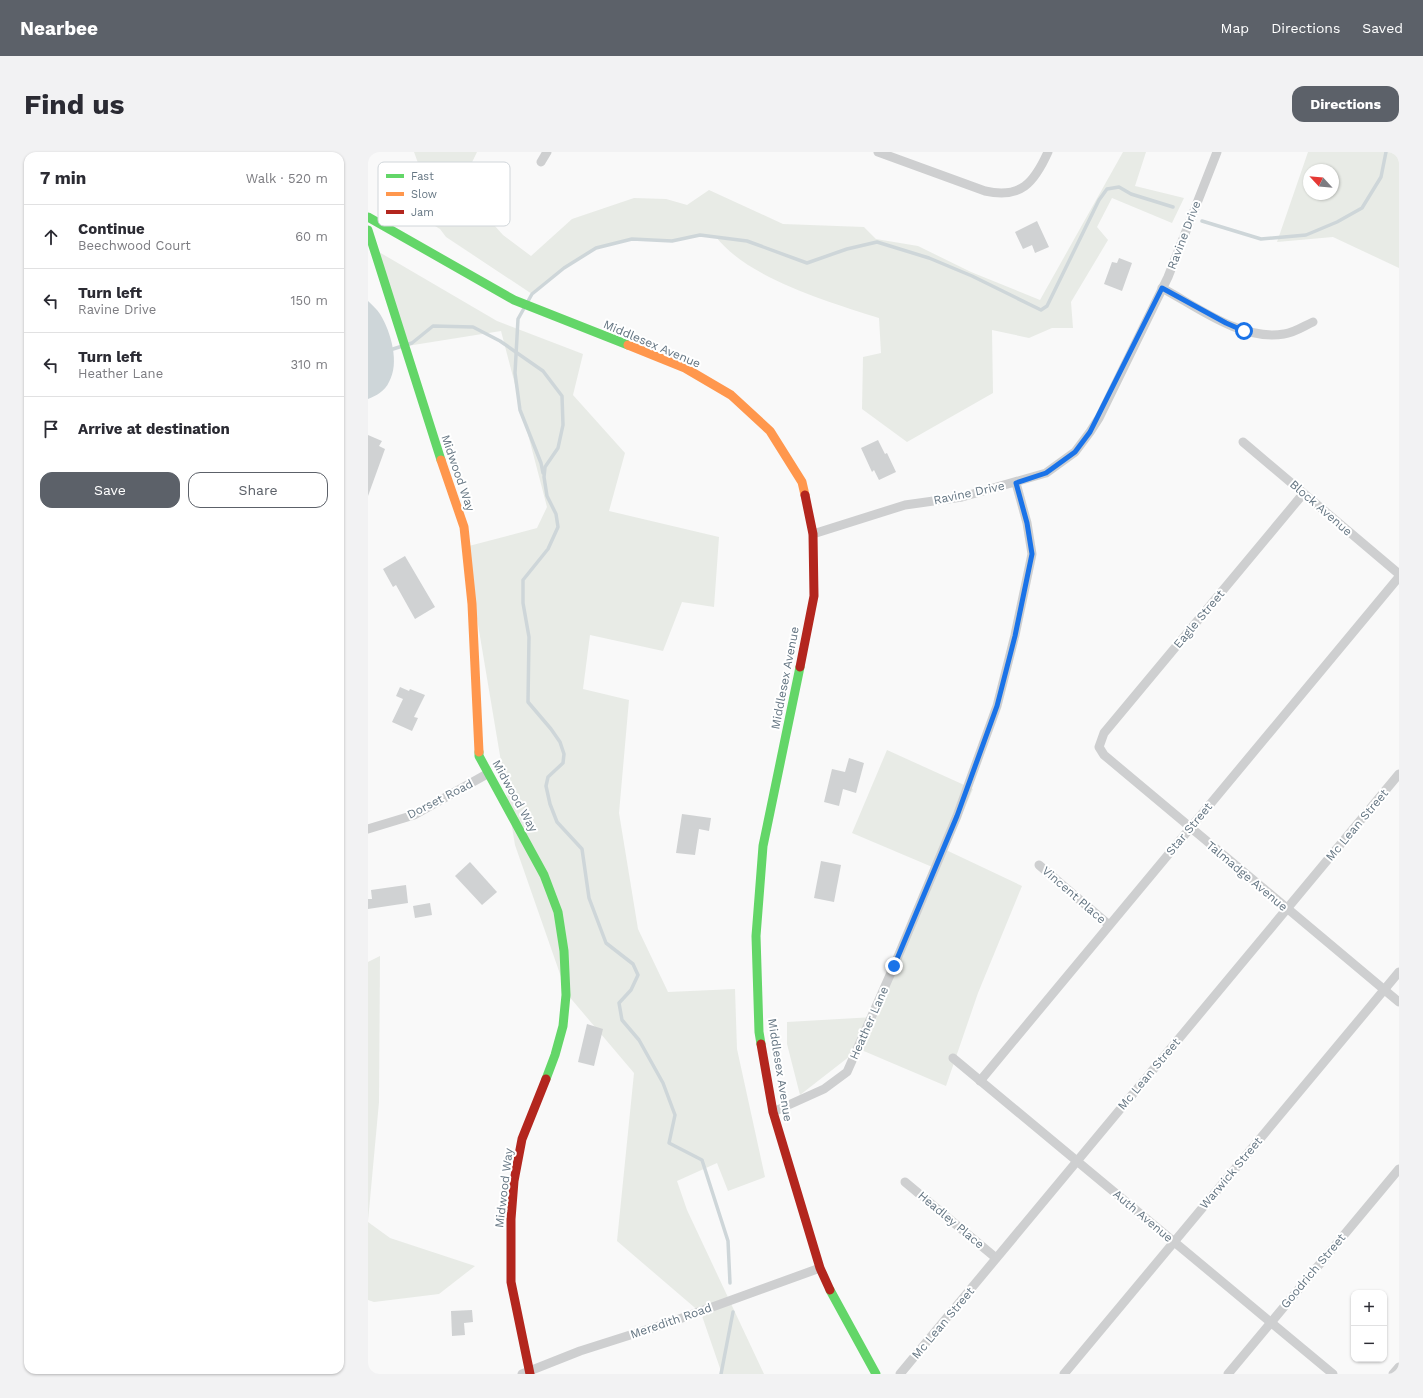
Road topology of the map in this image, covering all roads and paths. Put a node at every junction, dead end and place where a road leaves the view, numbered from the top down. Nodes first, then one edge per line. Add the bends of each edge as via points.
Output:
1 (547, 152) edge
2 (878, 152) edge
3 (1048, 152) edge
4 (1217, 152) edge
5 (541, 162) dead end
6 (368, 217) edge
7 (378, 223) edge
8 (384, 226) edge
9 (368, 230) edge
10 (1162, 288) junction
11 (1313, 322) dead end
12 (1243, 442) dead end
13 (1016, 483) junction
14 (1303, 494) junction
15 (813, 534) junction
16 (1399, 574) edge
17 (1399, 577) edge
18 (1099, 746) joint
19 (488, 774) junction
20 (1399, 774) edge
21 (1190, 828) junction
22 (368, 829) edge
23 (1039, 865) dead end
24 (1287, 908) junction
25 (1109, 925) junction
26 (1399, 972) edge
27 (1384, 989) junction
28 (1399, 1002) edge
29 (953, 1058) dead end
30 (980, 1081) junction
31 (773, 1112) junction
32 (1077, 1161) junction
33 (1399, 1169) edge
34 (905, 1182) dead end
35 (1174, 1242) junction
36 (996, 1258) junction
37 (820, 1268) junction
38 (1271, 1323) junction
39 (1399, 1367) edge
40 (527, 1373) edge
41 (876, 1374) edge
42 (900, 1374) edge
43 (1064, 1374) edge
44 (1228, 1374) edge
45 (1332, 1374) edge
46 (1393, 1374) edge

1 - 5 street
2 - 3 street via 1001,194 1017,191 1030,183 1040,170
4 - 10 street, Ravine Drive
6 - 7 street, Middlesex Avenue
8 - 15 street, Middlesex Avenue via 514,300 685,368 731,395 770,431 802,482
9 - 19 street, Midwood Way via 464,527 472,604 479,756
10 - 11 street via 1244,331 1268,336 1286,334
10 - 13 street, Ravine Drive via 1090,432 1075,452 1046,473
12 - 14 street, Block Avenue
13 - 15 street, Ravine Drive via 962,497 905,505
13 - 31 street, Heather Lane via 1032,554 997,706 957,816 847,1072 824,1089
14 - 16 street, Block Avenue
14 - 18 street, Eagle Street via 1104,733
15 - 31 street, Middlesex Avenue via 814,596 763,846 757,929 759,1032
17 - 21 street, Star Street
18 - 21 street, Talmadge Avenue via 1104,756
19 - 22 street, Dorset Road via 414,815
19 - 40 street, Midwood Way via 544,875 558,912 564,951 566,995 563,1026 555,1055 522,1139 514,1181 511,1282
20 - 24 street, Mc Lean Street
21 - 24 street, Talmadge Avenue
21 - 25 street, Star Street
23 - 25 street, Vincent Place
24 - 27 street, Talmadge Avenue
24 - 32 street, Mc Lean Street
25 - 30 street, Star Street
26 - 27 street, Warwick Street
27 - 28 street, Talmadge Avenue
27 - 35 street, Warwick Street
29 - 30 street, Auth Avenue
30 - 32 street, Auth Avenue
31 - 37 street, Middlesex Avenue
32 - 35 street, Auth Avenue
32 - 36 street, Mc Lean Street
33 - 38 street, Goodrich Street
34 - 36 street, Headley Place
35 - 38 street, Auth Avenue
35 - 43 street, Warwick Street
36 - 42 street, Mc Lean Street
37 - 40 street, Meredith Road via 671,1322 580,1351
37 - 41 street, Middlesex Avenue via 835,1302
38 - 44 street, Goodrich Street
38 - 45 street, Auth Avenue
39 - 46 street

